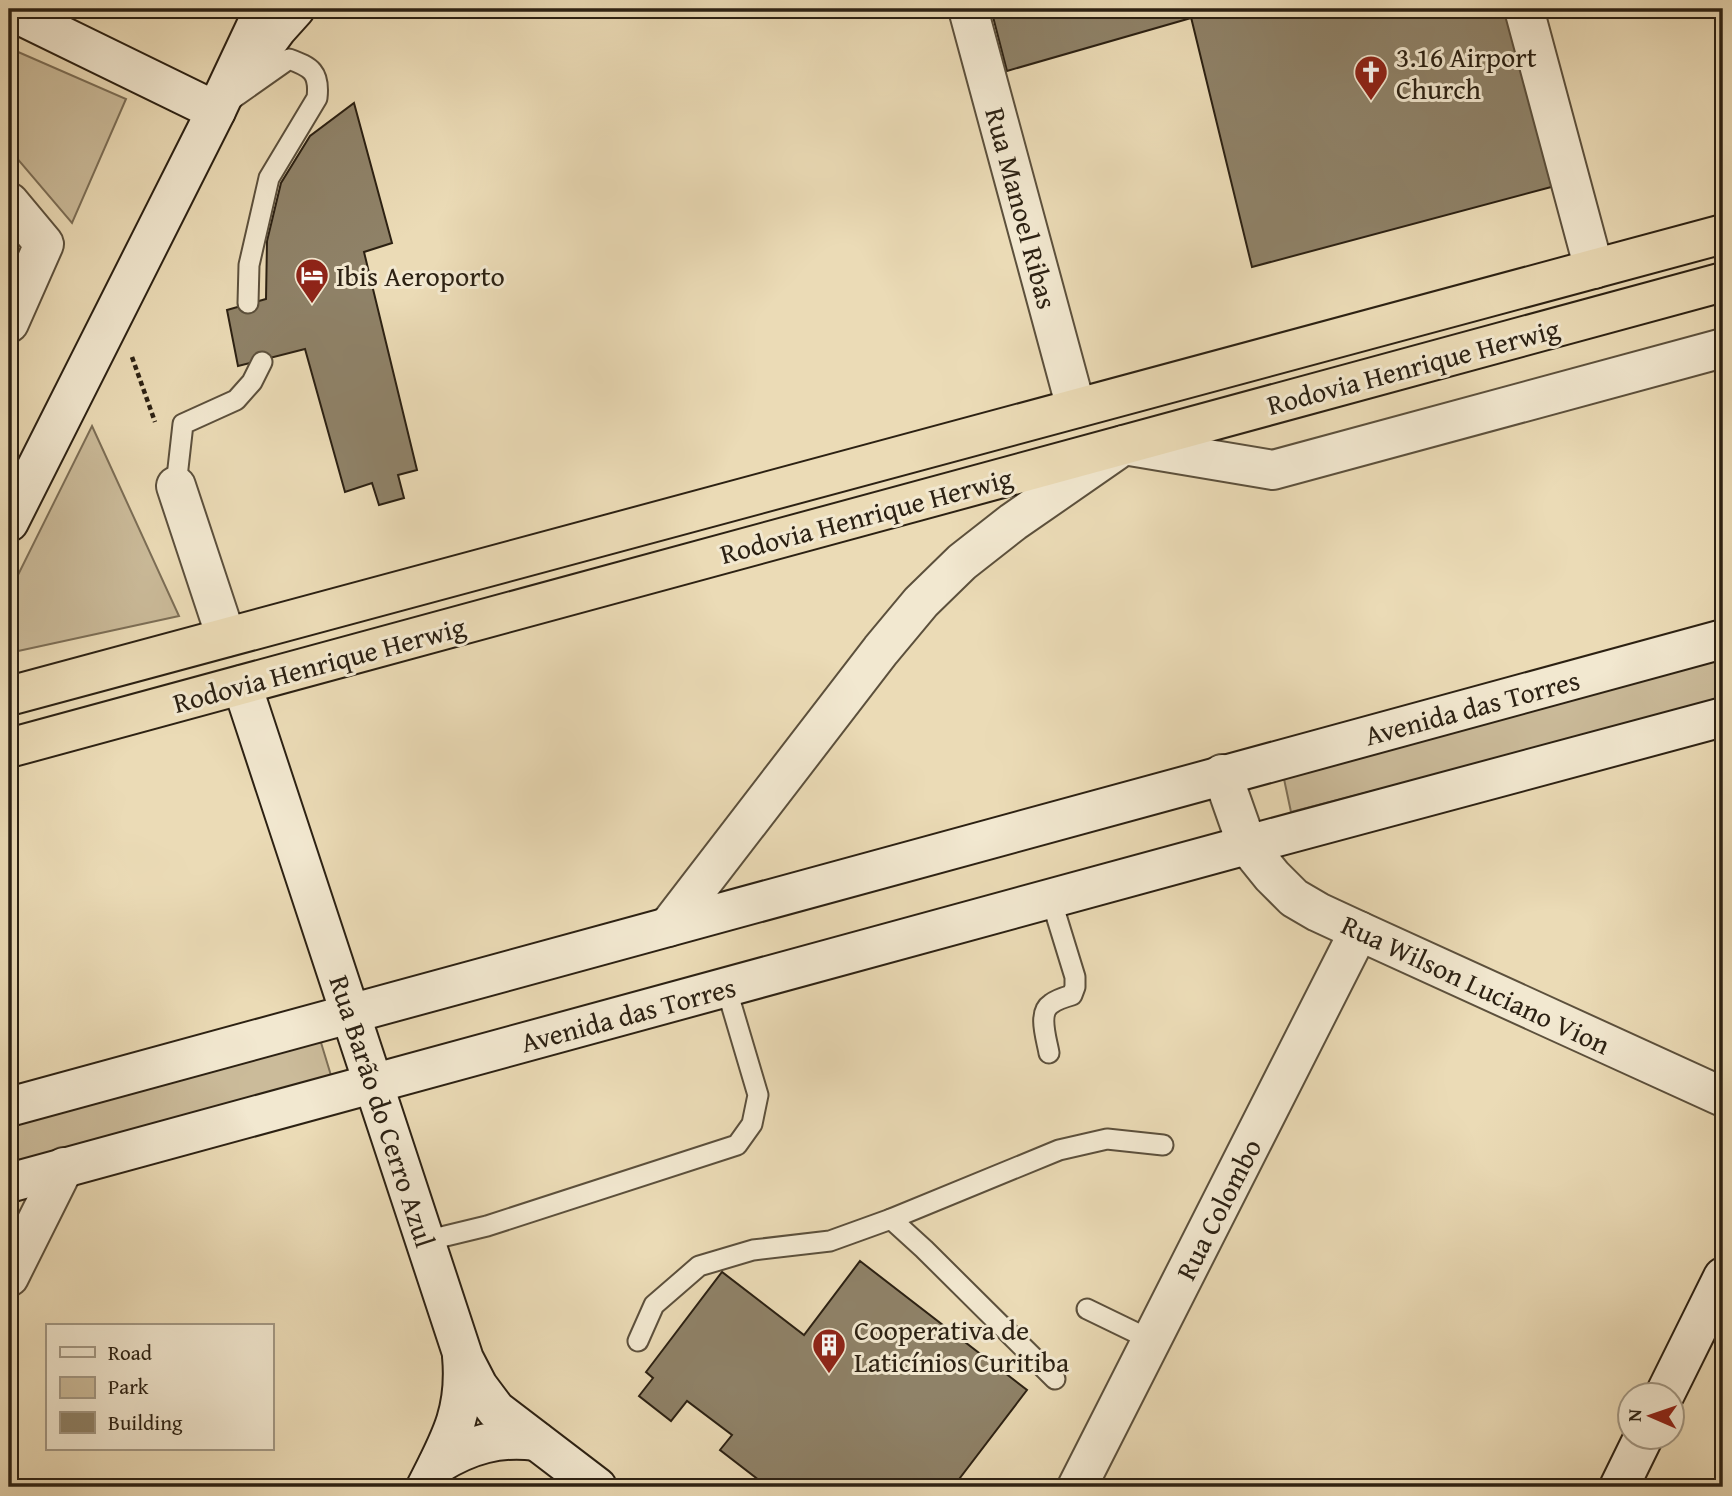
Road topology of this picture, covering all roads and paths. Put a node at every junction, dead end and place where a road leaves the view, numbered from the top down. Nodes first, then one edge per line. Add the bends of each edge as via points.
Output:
1 (262, 9) edge
2 (295, 9) edge
3 (968, 9) edge
4 (1524, 9) edge
5 (9, 10) edge
6 (216, 111) junction
7 (9, 202) edge
8 (1723, 234) edge
9 (1594, 269) junction
10 (1723, 282) edge
11 (248, 303) dead end
12 (116, 310) junction
13 (9, 323) edge
14 (1723, 348) edge
15 (262, 362) dead end
16 (1076, 408) junction
17 (155, 423) dead end
18 (1124, 445) junction
19 (176, 486) joint
20 (9, 522) edge
21 (226, 638) junction
22 (1723, 639) edge
23 (242, 685) junction
24 (9, 696) edge
25 (1723, 717) edge
26 (9, 748) edge
27 (1222, 775) junction
28 (1247, 845) junction
29 (1051, 899) junction
30 (668, 927) junction
31 (1359, 931) junction
32 (726, 987) junction
33 (350, 1014) junction
34 (1049, 1053) dead end
35 (373, 1083) junction
36 (1723, 1097) edge
37 (9, 1107) edge
38 (1163, 1145) dead end
39 (64, 1167) junction
40 (9, 1183) edge
41 (891, 1219) junction
42 (425, 1241) junction
43 (9, 1277) edge
44 (1723, 1278) edge
45 (1087, 1309) dead end
46 (1152, 1340) junction
47 (638, 1341) dead end
48 (461, 1350) junction
49 (1055, 1379) dead end
50 (1672, 1380) edge
51 (536, 1441) junction
52 (1638, 1450) edge
53 (432, 1476) edge
54 (597, 1487) edge
55 (1077, 1487) edge
56 (1619, 1487) edge

1 - 6 street
2 - 6 street
3 - 16 street, Rua Manoel Ribas
4 - 9 street
5 - 6 street
6 - 11 lane via 289,59 309,66 319,83 317,98 269,178 249,265
6 - 12 street
7 - 13 street via 44,244
8 - 9 highway, Rodovia Henrique Herwig
9 - 16 highway, Rodovia Henrique Herwig
10 - 18 highway, Rodovia Henrique Herwig
12 - 17 path
12 - 20 street
14 - 18 street via 1273,470
15 - 19 lane via 252,383 236,400 183,424
16 - 21 highway, Rodovia Henrique Herwig
18 - 23 highway, Rodovia Henrique Herwig
18 - 30 street via 1013,522 921,602
19 - 21 street
21 - 24 highway, Rodovia Henrique Herwig
22 - 27 street, Avenida das Torres
23 - 26 highway, Rodovia Henrique Herwig
23 - 33 street, Rua Barão do Cerro Azul
25 - 28 street, Avenida das Torres
27 - 28 street
27 - 30 street, Avenida das Torres
28 - 29 street, Avenida das Torres
28 - 31 street, Rua Wilson Luciano Vion via 1294,898
29 - 32 street, Avenida das Torres
29 - 34 lane via 1075,987 1072,995 1045,1010
30 - 33 street, Avenida das Torres
31 - 36 street, Rua Wilson Luciano Vion
31 - 46 street, Rua Colombo
32 - 35 street, Avenida das Torres
32 - 42 lane via 758,1095 752,1124 737,1145 487,1227
33 - 35 street, Rua Barão do Cerro Azul
33 - 37 street, Avenida das Torres
35 - 39 street, Avenida das Torres
35 - 42 street, Rua Barão do Cerro Azul
38 - 41 lane via 1107,1139 1059,1150
39 - 40 street, Avenida das Torres
39 - 43 street
41 - 47 lane via 830,1241 753,1250 699,1266 654,1305
41 - 49 lane
42 - 48 street, Rua Barão do Cerro Azul
44 - 50 street
45 - 46 lane
46 - 55 street, Rua Colombo
48 - 51 street, Rua Barão do Cerro Azul via 489,1403
48 - 53 street via 460,1409
51 - 53 street via 506,1439 477,1444
51 - 54 street, Rua Barão do Cerro Azul
52 - 56 street

